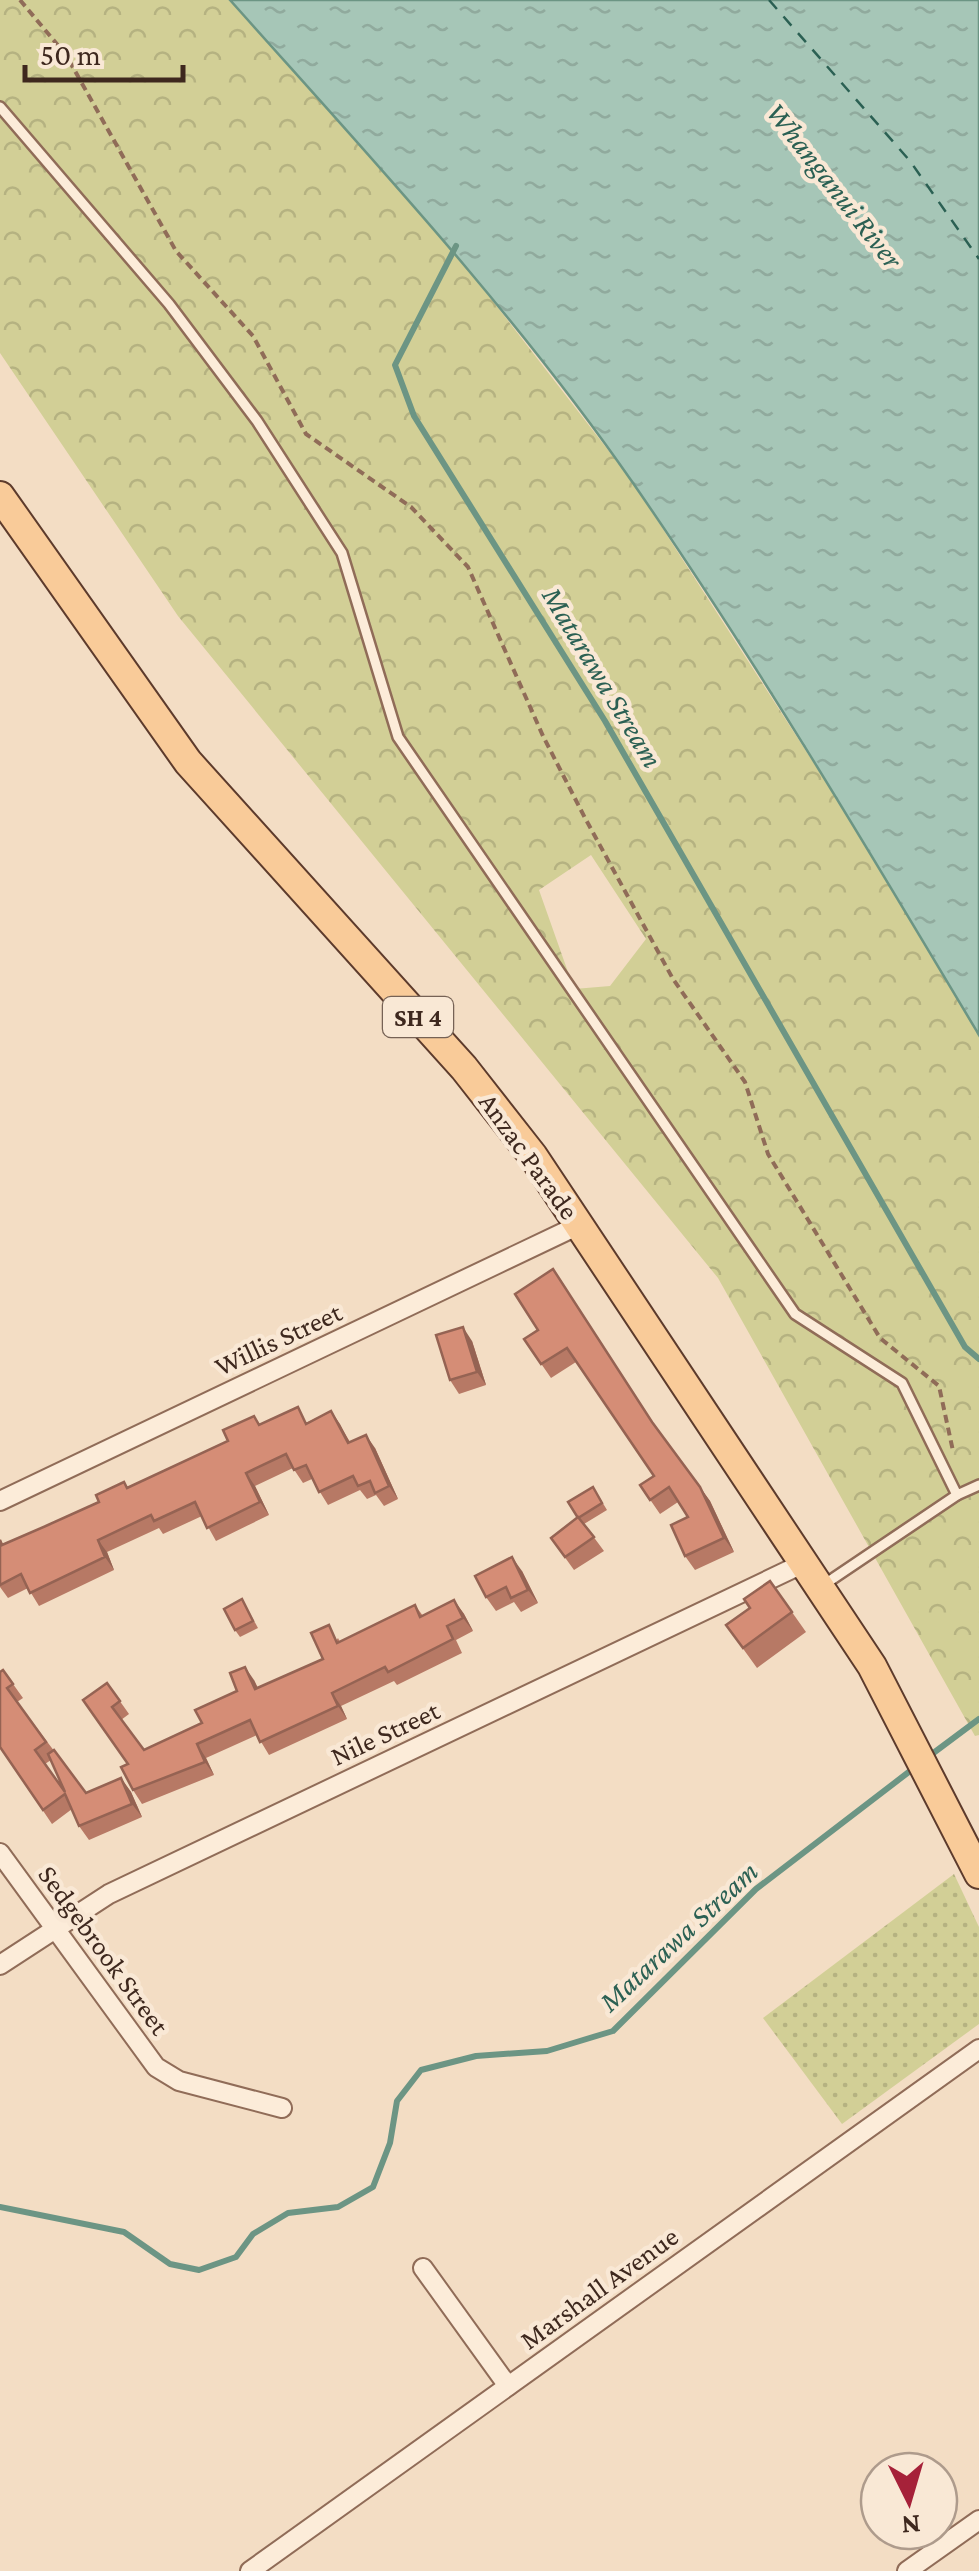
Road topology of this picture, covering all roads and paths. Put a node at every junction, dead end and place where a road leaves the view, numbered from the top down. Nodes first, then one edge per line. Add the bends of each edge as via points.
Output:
1 (20, 0) edge
2 (0, 106) edge
3 (0, 496) edge
4 (578, 1225) junction
5 (979, 1485) edge
6 (957, 1495) junction
7 (0, 1501) edge
8 (802, 1564) junction
9 (818, 1588) junction
10 (0, 1853) edge
11 (979, 1874) edge
12 (54, 1927) junction
13 (0, 1965) edge
14 (979, 2049) edge
15 (282, 2108) dead end
16 (423, 2268) dead end
17 (508, 2386) junction
18 (979, 2520) edge
19 (250, 2571) edge
20 (907, 2571) edge

1 - 6 path via 66,55 176,251 253,336 306,434 412,507 468,567 586,818 673,979 745,1082 768,1154 880,1338 939,1386
2 - 6 lane via 169,304 258,421 342,554 398,737 795,1314 902,1384
3 - 4 main road, Anzac Parade / SH 4 via 188,762 464,1068
4 - 7 street, Willis Street
4 - 8 main road, Anzac Parade / SH 4
5 - 6 lane
6 - 9 lane
8 - 9 main road, Anzac Parade / SH 4
8 - 12 street, Nile Street via 109,1894
9 - 11 main road, Anzac Parade / SH 4 via 872,1666
10 - 12 street, Sedgebrook Street
12 - 13 street, Nile Street
12 - 15 street, Sedgebrook Street via 156,2067 179,2080
14 - 17 street, Marshall Avenue
16 - 17 street
17 - 19 street, Marshall Avenue
18 - 20 street

